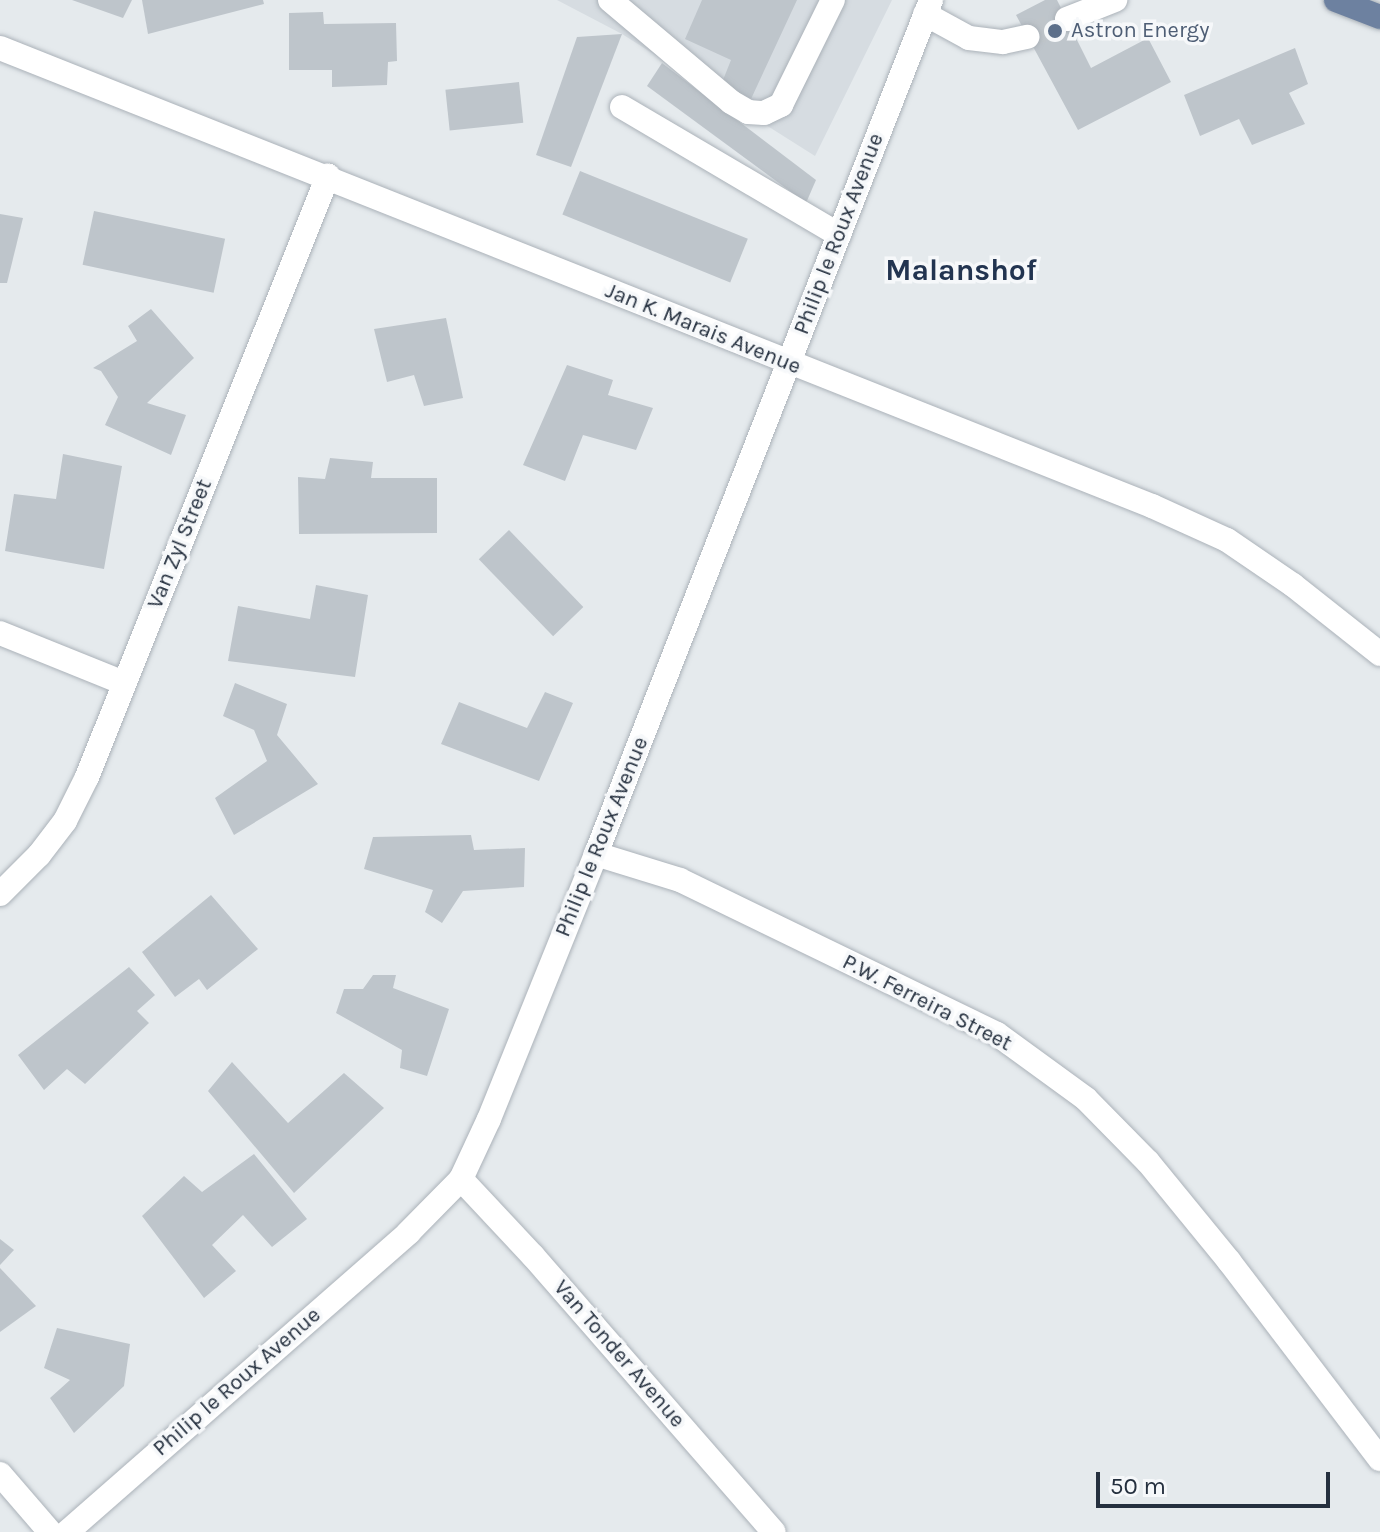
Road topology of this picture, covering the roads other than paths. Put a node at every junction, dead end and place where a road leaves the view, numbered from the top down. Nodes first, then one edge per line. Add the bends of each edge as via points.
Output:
1 (610, 0) edge
2 (833, 0) edge
3 (1115, 0) edge
4 (1336, 0) edge
5 (928, 7) edge
6 (1380, 17) edge
7 (1067, 19) tunnel mouth
8 (1027, 37) tunnel mouth
9 (0, 48) edge
10 (622, 107) dead end
11 (328, 176) junction
12 (839, 235) junction
13 (789, 364) junction
14 (0, 633) edge
15 (1380, 654) edge
16 (124, 683) junction
17 (596, 854) junction
18 (0, 894) edge
19 (461, 1179) junction
20 (1380, 1459) edge
21 (0, 1474) edge
22 (50, 1532) edge
23 (67, 1532) edge
24 (774, 1532) edge

1 - 2 street via 731,102 748,112 764,113 781,105
3 - 7 street
4 - 6 main road
5 - 8 street via 977,40
5 - 12 street, Philip le Roux Avenue
9 - 11 street, Jan K. Marais Avenue
10 - 12 street
11 - 13 street, Jan K. Marais Avenue
11 - 16 street, Van Zyl Street
12 - 13 street, Philip le Roux Avenue
13 - 15 street, Jan K. Marais Avenue via 1227,540
13 - 17 street, Philip le Roux Avenue
14 - 16 street
16 - 18 street, Van Zyl Street via 65,821
17 - 19 street, Philip le Roux Avenue
17 - 20 street, P.W. Ferreira Street via 680,880 997,1034 1086,1099 1148,1162 1211,1239
19 - 23 street, Philip le Roux Avenue via 408,1233
19 - 24 street, Van Tonder Avenue
21 - 22 street

